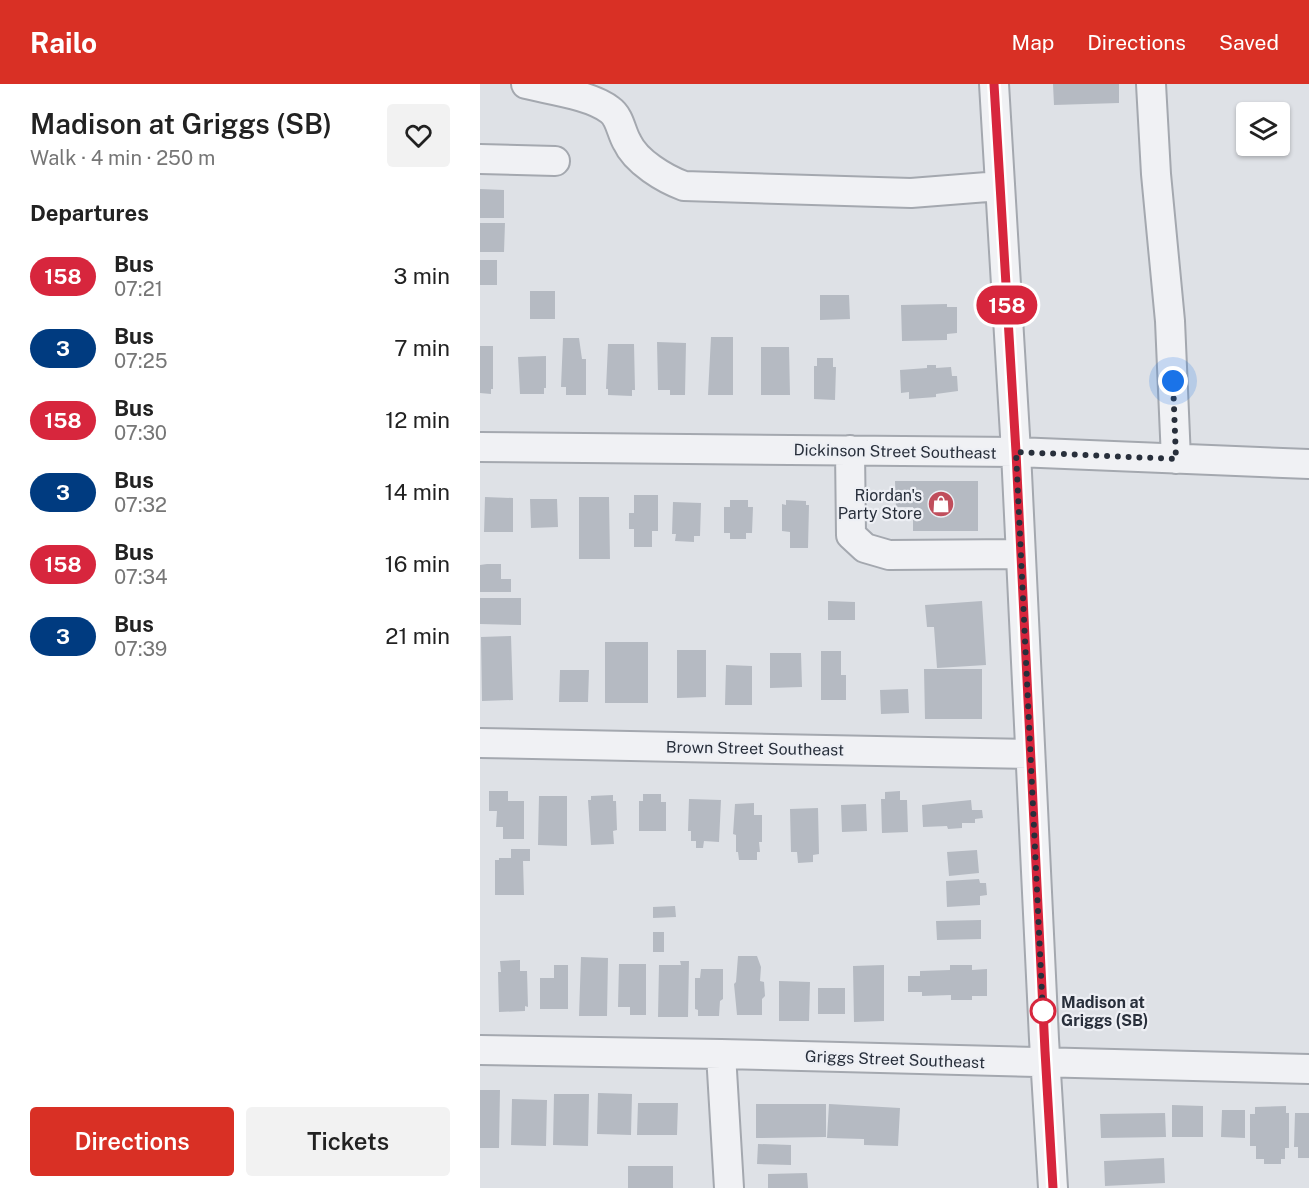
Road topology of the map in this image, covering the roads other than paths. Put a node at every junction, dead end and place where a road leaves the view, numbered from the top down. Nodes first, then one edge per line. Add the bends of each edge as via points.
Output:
1 (526, 84) edge
2 (994, 84) edge
3 (1151, 84) edge
4 (480, 159) edge
5 (555, 161) dead end
6 (1000, 186) junction
7 (480, 447) edge
8 (850, 450) junction
9 (1016, 452) junction
10 (1176, 459) junction
11 (1309, 464) edge
12 (1020, 554) junction
13 (480, 743) edge
14 (1030, 754) junction
15 (480, 1050) edge
16 (721, 1054) junction
17 (1045, 1064) junction
18 (1309, 1069) edge
19 (729, 1188) edge
20 (1053, 1188) edge

1 - 6 street via 590,100 611,110 627,144 642,160 665,179 684,186 911,193
2 - 6 street
3 - 10 street via 1170,321
4 - 5 street
6 - 9 street
7 - 8 street, Dickinson Street Southeast
8 - 9 street, Dickinson Street Southeast
8 - 12 street via 851,535 865,548 889,555
9 - 10 street, Dickinson Street Southeast
9 - 12 street
10 - 11 street, Dickinson Street Southeast
12 - 14 street
13 - 14 street, Brown Street Southeast
14 - 17 street
15 - 16 street, Griggs Street Southeast
16 - 17 street, Griggs Street Southeast
16 - 19 street
17 - 18 street, Griggs Street Southeast
17 - 20 street

